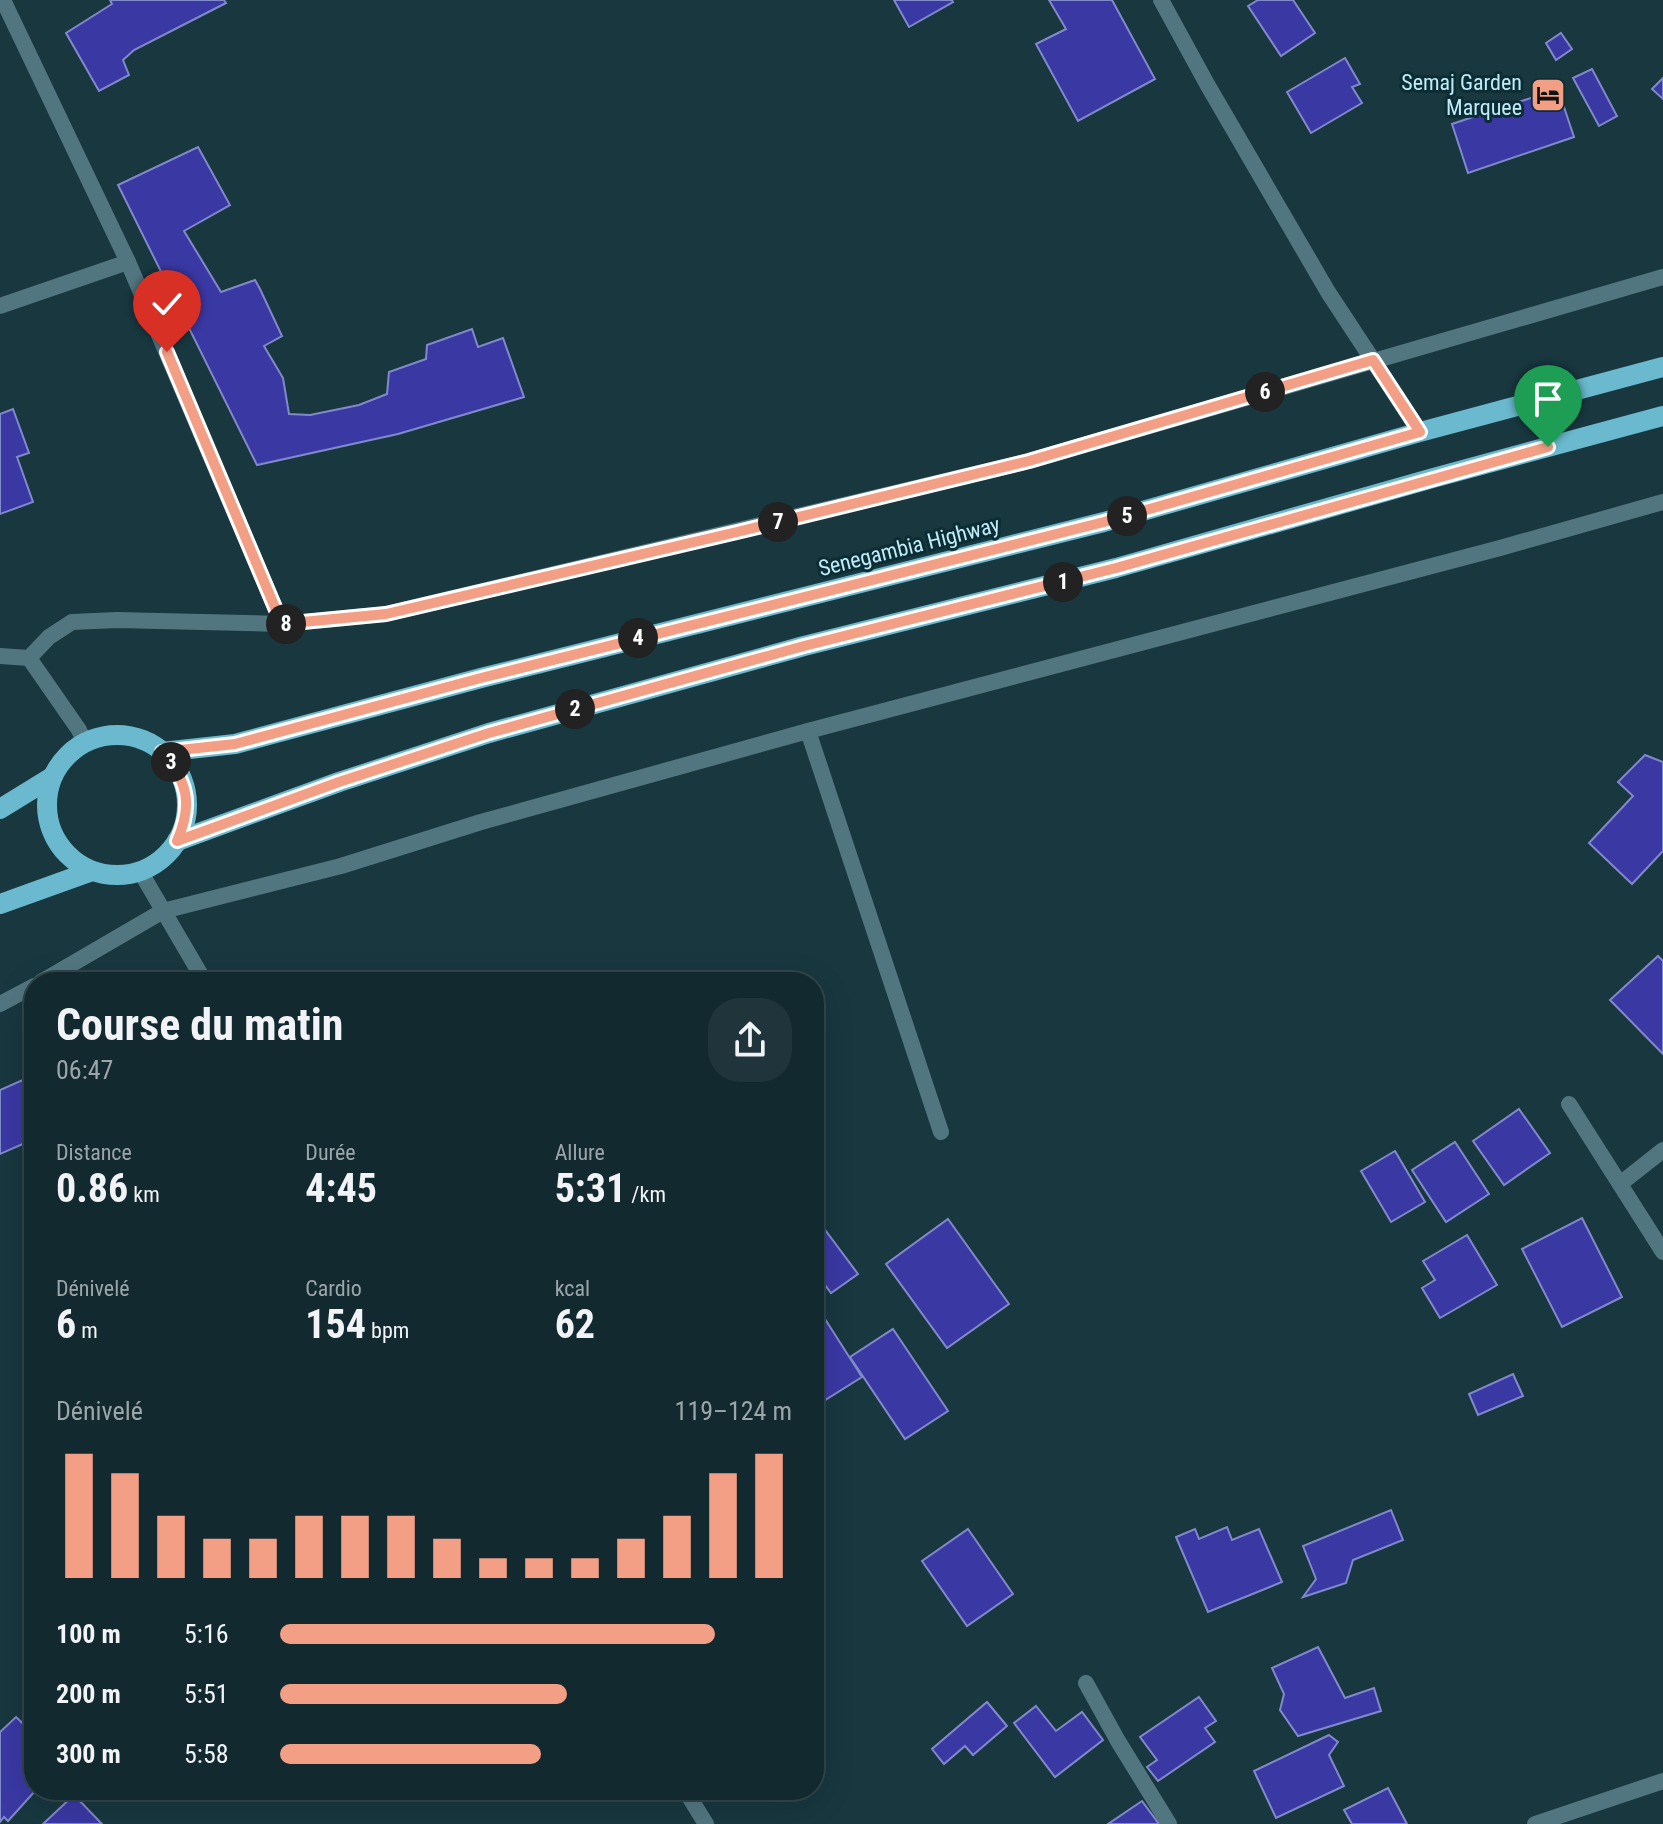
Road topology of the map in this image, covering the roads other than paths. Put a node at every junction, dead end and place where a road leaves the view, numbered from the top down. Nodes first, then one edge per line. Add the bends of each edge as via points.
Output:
1 (3, 0) edge
2 (1161, 0) edge
3 (128, 262) junction
4 (1663, 277) edge
5 (0, 306) edge
6 (1373, 360) junction
7 (1663, 367) edge
8 (1663, 416) edge
9 (1420, 432) junction
10 (1663, 502) edge
11 (282, 624) junction
12 (0, 656) edge
13 (29, 658) junction
14 (808, 731) junction
15 (85, 743) junction
16 (162, 752) junction
17 (52, 777) junction
18 (0, 809) edge
19 (177, 841) junction
20 (92, 871) junction
21 (140, 871) junction
22 (0, 904) edge
23 (163, 911) junction
24 (58, 972) edge
25 (199, 972) edge
26 (24, 991) edge
27 (0, 1004) edge
28 (1569, 1104) dead end
29 (941, 1132) dead end
30 (1663, 1150) edge
31 (1620, 1184) junction
32 (1663, 1252) edge
33 (1086, 1683) dead end
34 (1663, 1781) edge
35 (691, 1800) edge
36 (706, 1824) edge
37 (1169, 1824) edge
38 (1535, 1824) edge

1 - 3 street
2 - 6 street via 1328,292
3 - 5 street
3 - 11 street
4 - 6 street
6 - 9 street
6 - 11 street via 1029,461 737,532 386,614
7 - 9 main road, Senegambia Highway
8 - 19 main road via 1116,568 489,733
9 - 16 main road, Senegambia Highway via 1104,522 235,744
10 - 14 street
11 - 13 street via 72,622
12 - 13 street
13 - 15 street
14 - 23 street via 341,866
14 - 29 street
15 - 16 main road via 116,735
15 - 17 main road via 71,751
16 - 19 main road via 186,794 184,826
17 - 18 main road
17 - 20 main road via 47,792 52,832 65,852
19 - 21 main road via 168,854
20 - 21 main road
20 - 22 main road
21 - 23 street
23 - 24 street
23 - 25 street
26 - 27 street
28 - 31 street
30 - 31 street
31 - 32 street
33 - 37 street
34 - 38 street
35 - 36 street

